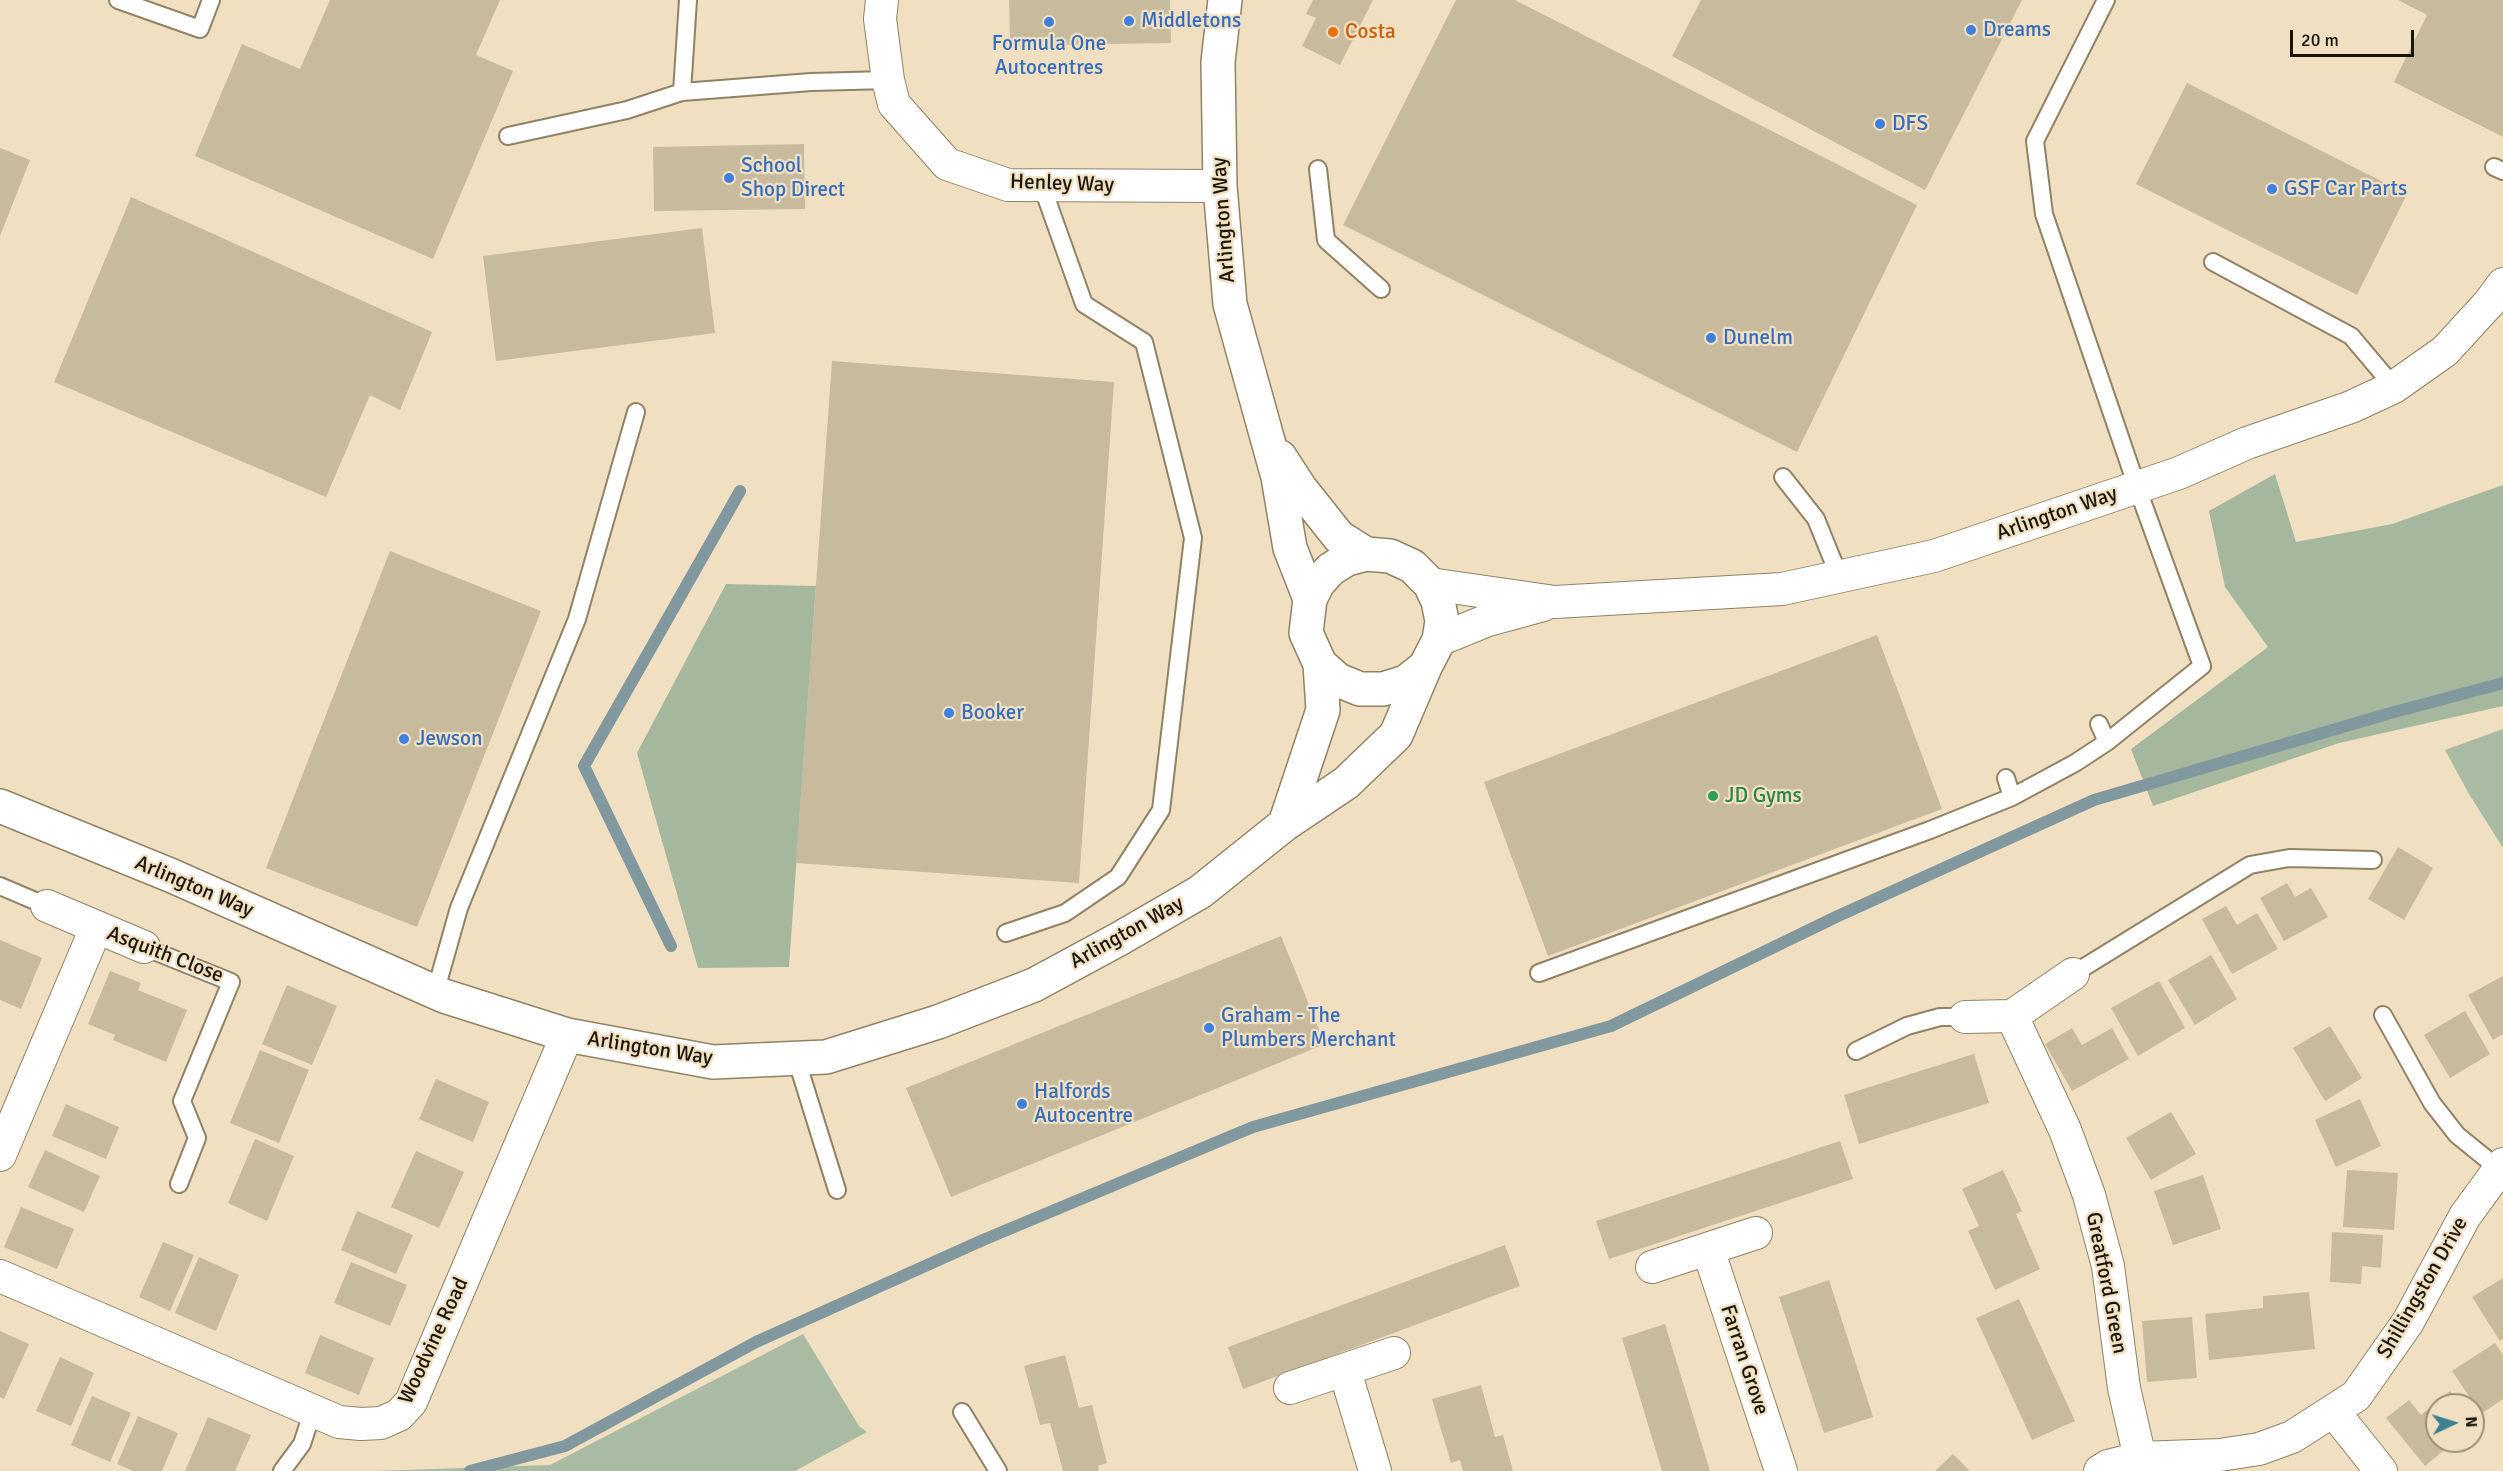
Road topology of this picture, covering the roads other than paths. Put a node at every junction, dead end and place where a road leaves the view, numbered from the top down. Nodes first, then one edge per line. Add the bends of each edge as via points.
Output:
1 (118, 0) edge
2 (212, 0) edge
3 (688, 0) edge
4 (882, 0) edge
5 (1224, 0) edge
6 (2106, 0) edge
7 (888, 80) junction
8 (682, 92) junction
9 (508, 136) dead end
10 (1318, 169) dead end
11 (1042, 186) junction
12 (1220, 186) junction
13 (2213, 262) dead end
14 (2503, 284) edge
15 (1381, 289) dead end
16 (2394, 387) junction
17 (636, 412) dead end
18 (1266, 435) junction
19 (1784, 477) dead end
20 (2137, 487) junction
21 (1366, 554) junction
22 (1839, 576) junction
23 (1430, 584) junction
24 (1310, 599) junction
25 (1555, 602) junction
26 (1432, 654) junction
27 (1320, 664) junction
28 (2099, 724) dead end
29 (2107, 742) junction
30 (2006, 778) dead end
31 (2012, 797) junction
32 (0, 806) edge
33 (1285, 824) junction
34 (2373, 860) dead end
35 (0, 886) edge
36 (47, 906) joint
37 (96, 928) junction
38 (1006, 933) dead end
39 (144, 947) joint
40 (1539, 973) dead end
41 (2073, 974) joint
42 (435, 993) junction
43 (2383, 1015) dead end
44 (2012, 1016) junction
45 (1965, 1017) joint
46 (567, 1035) junction
47 (1856, 1051) dead end
48 (796, 1058) junction
49 (0, 1155) edge
50 (2501, 1167) edge
51 (179, 1184) dead end
52 (837, 1190) dead end
53 (1756, 1233) dead end
54 (1708, 1249) junction
55 (1652, 1267) dead end
56 (0, 1276) edge
57 (1394, 1353) dead end
58 (1345, 1371) junction
59 (1290, 1388) dead end
60 (313, 1410) junction
61 (962, 1412) dead end
62 (2334, 1412) junction
63 (2140, 1458) junction
64 (282, 1471) edge
65 (998, 1471) edge
66 (1375, 1471) edge
67 (1781, 1471) edge
68 (2100, 1471) edge
69 (2381, 1471) edge

1 - 2 lane via 200,29
3 - 8 lane
4 - 7 street, Henley Way via 880,18
5 - 12 street, Arlington Way via 1218,62
6 - 20 lane via 2035,141 2044,214
7 - 8 lane
7 - 11 street, Henley Way via 894,104 947,164 1008,185
8 - 9 lane via 627,110
10 - 15 lane via 1326,240
11 - 12 street, Henley Way
11 - 38 lane via 1084,304 1144,342 1193,538 1161,810 1118,877 1065,913
12 - 18 street, Arlington Way via 1230,304
13 - 16 lane via 2351,336
14 - 16 street, Arlington Way via 2445,351
16 - 20 street, Arlington Way via 2351,407 2247,443 2179,474
17 - 42 lane via 577,619 459,908
18 - 21 street, Arlington Way via 1300,488 1339,537
18 - 24 street, Arlington Way via 1278,477 1290,548
19 - 22 lane via 1816,519
20 - 22 street, Arlington Way via 1934,556
20 - 29 lane via 2202,666
21 - 23 street, Arlington Way via 1390,556 1412,566
21 - 24 street, Arlington Way via 1331,569
22 - 25 street, Arlington Way via 1782,589
23 - 25 street, Arlington Way
23 - 26 street, Arlington Way via 1442,621
24 - 27 street, Arlington Way via 1306,633
25 - 26 street, Arlington Way via 1488,620
26 - 27 street, Arlington Way via 1406,682 1383,689 1360,688 1338,680
26 - 33 street, Arlington Way via 1396,735 1346,783
27 - 33 street, Arlington Way via 1323,710
28 - 29 lane
29 - 31 lane
30 - 31 lane
31 - 40 lane
32 - 42 street, Arlington Way via 170,875
33 - 48 street, Arlington Way via 1200,892 1034,985 938,1022 826,1057
34 - 41 lane via 2289,858 2250,866
35 - 36 lane, Asquith Close
36 - 37 street, Asquith Close
37 - 39 street, Asquith Close
37 - 49 street, Asquith Close
39 - 51 lane, Asquith Close via 231,982 182,1101 196,1138
41 - 44 street
42 - 46 street, Arlington Way
43 - 50 lane via 2432,1103 2457,1135
44 - 45 street
44 - 63 street, Greatford Green via 2065,1130 2089,1195 2108,1266 2124,1388
45 - 47 lane via 1940,1017 1907,1026
46 - 48 street, Arlington Way via 713,1062
46 - 60 street, Woodvine Road via 411,1401 399,1415 381,1423 339,1422
48 - 52 lane
50 - 62 street, Shillingston Drive via 2465,1216 2408,1322 2381,1362 2356,1396
53 - 54 street
54 - 55 street
54 - 67 street, Farran Grove
56 - 60 street, Woodvine Road
57 - 58 street
58 - 59 street
58 - 66 street
60 - 64 lane via 302,1444
61 - 65 lane
62 - 63 street, Shillingston Drive via 2292,1437 2259,1449 2220,1455
62 - 69 street
63 - 68 street, Shillingston Drive

